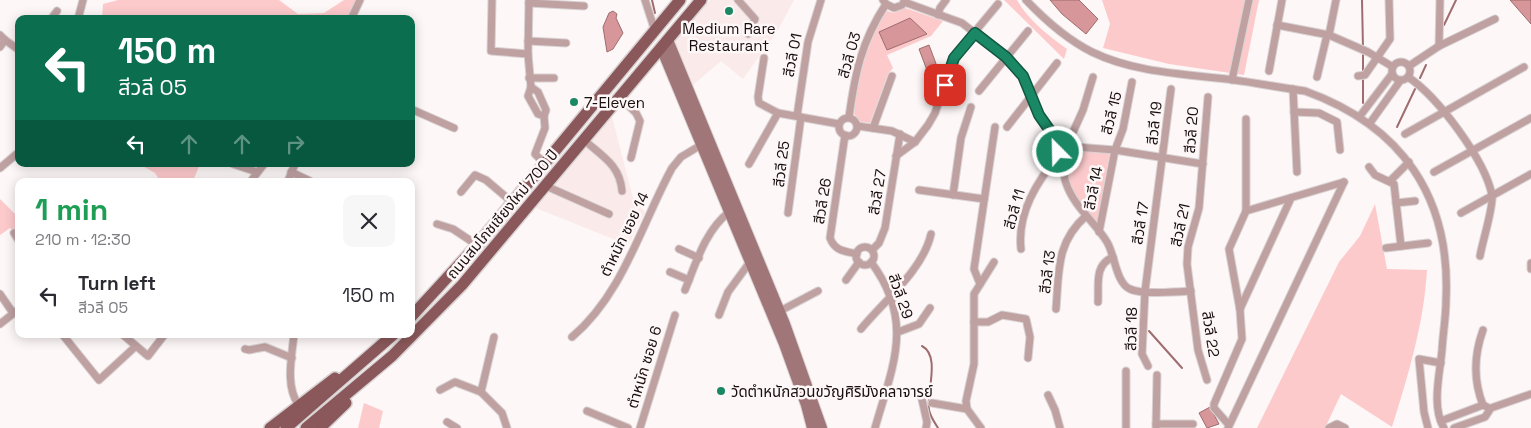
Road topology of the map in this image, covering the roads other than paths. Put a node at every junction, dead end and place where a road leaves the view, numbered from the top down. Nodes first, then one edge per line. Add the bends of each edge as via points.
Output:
1 (84, 0) edge
2 (360, 0) edge
3 (492, 0) edge
4 (645, 0) edge
5 (680, 0) edge
6 (700, 0) edge
7 (738, 0) edge
8 (820, 0) edge
9 (946, 0) edge
10 (1026, 0) edge
11 (1249, 0) edge
12 (1282, 0) edge
13 (1336, 0) edge
14 (1389, 0) edge
15 (1440, 0) edge
16 (905, 1) edge
17 (529, 2) edge
18 (884, 2) edge
19 (998, 4) dead end
20 (584, 6) dead end
21 (57, 11) dead end
22 (54, 15) edge
23 (79, 15) edge
24 (353, 15) edge
25 (938, 15) junction
26 (1495, 19) dead end
27 (1278, 25) junction
28 (655, 31) junction
29 (1028, 31) dead end
30 (975, 33) junction
31 (748, 34) dead end
32 (1328, 35) junction
33 (3, 38) edge
34 (528, 41) junction
35 (566, 43) dead end
36 (664, 44) junction
37 (0, 47) edge
38 (15, 47) edge
39 (1438, 47) junction
40 (528, 54) junction
41 (1006, 57) junction
42 (764, 58) dead end
43 (1379, 58) junction
44 (1057, 62) dead end
45 (1409, 66) junction
46 (1524, 67) dead end
47 (1392, 70) junction
48 (1269, 71) dead end
49 (1361, 75) dead end
50 (892, 76) dead end
51 (1093, 77) dead end
52 (1317, 77) dead end
53 (529, 78) junction
54 (554, 78) dead end
55 (1408, 78) junction
56 (1232, 80) junction
57 (1400, 81) junction
58 (1132, 82) dead end
59 (1171, 89) dead end
60 (1293, 90) junction
61 (979, 91) dead end
62 (1032, 96) junction
63 (620, 97) junction
64 (1208, 97) dead end
65 (971, 106) dead end
66 (415, 111) edge
67 (1444, 111) junction
68 (1294, 112) junction
69 (778, 113) junction
70 (1360, 116) junction
71 (799, 117) junction
72 (849, 117) junction
73 (1246, 118) dead end
74 (1531, 118) edge
75 (1370, 123) junction
76 (839, 124) junction
77 (858, 126) junction
78 (994, 127) dead end
79 (1007, 127) dead end
80 (454, 128) dead end
81 (873, 128) junction
82 (900, 134) junction
83 (1405, 134) dead end
84 (845, 136) junction
85 (1070, 139) junction
86 (584, 140) junction
87 (915, 142) junction
88 (1058, 142) junction
89 (701, 145) junction
90 (1076, 147) junction
91 (1114, 150) junction
92 (1340, 150) dead end
93 (1472, 150) junction
94 (15, 155) edge
95 (1062, 155) junction
96 (896, 156) junction
97 (631, 158) dead end
98 (1164, 159) junction
99 (1409, 162) junction
100 (544, 163) junction
101 (749, 164) dead end
102 (1203, 164) junction
103 (242, 167) edge
104 (261, 167) edge
105 (1369, 167) dead end
106 (0, 168) edge
107 (257, 172) junction
108 (1297, 172) dead end
109 (1434, 172) dead end
110 (1531, 174) edge
111 (252, 178) edge
112 (1390, 181) junction
113 (546, 186) junction
114 (918, 190) dead end
115 (622, 191) dead end
116 (462, 192) dead end
117 (953, 195) junction
118 (1492, 196) junction
119 (1291, 198) junction
120 (984, 199) junction
121 (1415, 201) dead end
122 (512, 202) junction
123 (1396, 203) junction
124 (1246, 211) junction
125 (729, 212) junction
126 (1461, 212) dead end
127 (788, 213) dead end
128 (609, 214) dead end
129 (1086, 216) junction
130 (437, 224) dead end
131 (1099, 232) junction
132 (931, 234) dead end
133 (1428, 243) dead end
134 (477, 245) junction
135 (1402, 246) junction
136 (1386, 248) dead end
137 (679, 249) dead end
138 (1021, 249) dead end
139 (872, 250) junction
140 (857, 254) junction
141 (1480, 256) dead end
142 (1113, 257) junction
143 (699, 258) junction
144 (752, 258) junction
145 (859, 262) junction
146 (871, 262) junction
147 (994, 262) dead end
148 (1531, 263) edge
149 (1531, 269) edge
150 (670, 272) dead end
151 (689, 280) junction
152 (846, 280) dead end
153 (980, 284) junction
154 (685, 290) dead end
155 (818, 291) dead end
156 (1145, 291) junction
157 (1191, 291) junction
158 (0, 294) edge
159 (889, 296) junction
160 (1098, 302) dead end
161 (930, 308) dead end
162 (1056, 308) dead end
163 (15, 310) edge
164 (1240, 310) junction
165 (780, 311) junction
166 (15, 312) edge
167 (415, 313) edge
168 (676, 315) dead end
169 (719, 315) dead end
170 (974, 322) junction
171 (0, 324) edge
172 (861, 329) dead end
173 (1482, 330) dead end
174 (898, 332) junction
175 (415, 333) edge
176 (494, 337) dead end
177 (65, 338) edge
178 (127, 338) edge
179 (162, 338) edge
180 (294, 338) edge
181 (390, 338) edge
182 (410, 338) edge
183 (572, 338) dead end
184 (136, 346) junction
185 (245, 348) dead end
186 (292, 358) junction
187 (1028, 358) dead end
188 (1441, 363) junction
189 (1148, 366) dead end
190 (1126, 370) dead end
191 (349, 374) junction
192 (1157, 375) dead end
193 (1207, 380) dead end
194 (358, 385) junction
195 (440, 390) dead end
196 (481, 392) junction
197 (1531, 394) edge
198 (921, 395) dead end
199 (1048, 395) dead end
200 (932, 403) dead end
201 (298, 404) junction
202 (1483, 405) junction
203 (1491, 408) junction
204 (967, 409) junction
205 (587, 410) dead end
206 (447, 422) dead end
207 (1193, 424) dead end
208 (1442, 424) edge
209 (1156, 426) edge
210 (1229, 427) edge
211 (270, 428) edge
212 (286, 428) edge
213 (306, 428) edge
214 (320, 428) edge
215 (457, 428) edge
216 (507, 428) edge
217 (628, 428) edge
218 (640, 428) edge
219 (812, 428) edge
220 (822, 428) edge
221 (875, 428) edge
222 (926, 428) edge
223 (981, 428) edge
224 (1060, 428) edge
225 (1126, 428) edge
226 (1329, 428) edge
227 (1345, 428) edge
228 (1428, 428) edge
229 (1454, 428) edge

1 - 23 street
2 - 24 street
3 - 40 street via 491,50
4 - 28 street
5 - 28 main road, ถนนสมโภชเชียงใหม่ 700 ปี
6 - 36 main road, ถนนสมโภชเชียงใหม่ 700 ปี
7 - 31 street via 755,19
8 - 71 street, สีวลี 01 via 808,42
9 - 25 street
10 - 56 street via 1064,36 1095,53 1125,64 1164,72
11 - 56 street
12 - 27 street
13 - 32 street
14 - 43 street via 1390,39
15 - 39 street
16 - 18 street via 894,8
16 - 25 street
17 - 20 street
17 - 34 street
18 - 72 street, สีวลี 03 via 859,56
19 - 30 street
21 - 22 street
25 - 30 street via 962,23
26 - 39 street
27 - 32 street
27 - 48 street
28 - 100 main road, ถนนสมโภชเชียงใหม่ 700 ปี
29 - 41 street
30 - 41 street
30 - 87 street via 954,58 935,113
32 - 43 street
32 - 52 street
33 - 37 street
33 - 38 street
34 - 35 street
34 - 40 street
36 - 63 main road, ถนนสมโภชเชียงใหม่ 700 ปี
36 - 89 street
36 - 144 street
39 - 45 street
40 - 53 street
41 - 61 street
41 - 62 street via 1023,76
42 - 69 street via 758,97 760,103
43 - 47 street
43 - 49 street
44 - 62 street
45 - 47 street via 1401,62
45 - 55 street
46 - 67 street
47 - 57 street
47 - 70 street
50 - 81 street
51 - 85 street
53 - 54 street
53 - 100 street via 528,96 538,114 544,116 545,128 535,154
55 - 57 street
55 - 67 street via 1432,96
56 - 60 street
57 - 75 street
58 - 91 street, สีวลี 15 via 1123,129
59 - 98 street, สีวลี 19
60 - 68 street
60 - 70 street via 1327,99
62 - 79 street
62 - 88 street via 1039,115
63 - 86 main road, ถนนสมโภชเชียงใหม่ 700 ปี
63 - 97 street via 640,121
64 - 102 street, สีวลี 20
65 - 117 street via 961,138
66 - 80 street
67 - 83 street
67 - 93 street
68 - 92 street via 1320,113 1337,122
68 - 108 street
69 - 71 street
69 - 101 street
70 - 75 street
71 - 76 street
71 - 127 street, สีวลี 25
72 - 76 street
72 - 77 street
73 - 124 street
74 - 93 street
75 - 99 street
76 - 84 street
77 - 81 street
77 - 84 street via 854,134
78 - 120 street
81 - 82 street
82 - 87 street
82 - 96 street, สีวลี 27
84 - 140 street, สีวลี 26 via 830,238 839,250
85 - 88 street
85 - 90 street
86 - 113 main road, ถนนสมโภชเชียงใหม่ 700 ปี
86 - 115 street via 616,168
87 - 96 street
88 - 95 street via 1057,149
89 - 125 street
89 - 183 street, ตำหนัก ซอย 14 via 681,157 672,168 599,310
90 - 91 street
90 - 95 street via 1072,155
91 - 98 street
91 - 131 street, สีวลี 14
93 - 109 street
93 - 118 street
94 - 106 street
95 - 129 street via 1066,182
95 - 138 street, สีวลี 11 via 1036,186 1028,202
96 - 139 street, สีวลี 27 via 885,228
98 - 102 street
98 - 156 street, สีวลี 17
99 - 112 street
99 - 188 street via 1431,204 1443,250 1446,299
100 - 122 main road, ถนนสมโภชเชียงใหม่ 700 ปี
102 - 157 street, สีวลี 21 via 1199,208 1188,247
103 - 107 street
104 - 107 street
105 - 112 street via 1375,175
107 - 111 street
110 - 118 street
112 - 123 street via 1394,184
113 - 128 street
113 - 175 main road, ถนนสมโภชเชียงใหม่ 700 ปี
114 - 117 street
116 - 122 street via 475,176 486,180
117 - 120 street
118 - 126 street
118 - 141 street
119 - 124 street
119 - 164 street
119 - 210 street via 1344,182
120 - 153 street via 974,269
121 - 123 street
122 - 134 main road, ถนนสมโภชเชียงใหม่ 700 ปี
123 - 135 street
124 - 164 street via 1229,248
125 - 143 street via 720,219
125 - 144 street
129 - 131 street
129 - 162 street, สีวลี 13 via 1067,238 1061,251
130 - 134 street
131 - 142 street
132 - 159 street via 923,256
133 - 135 street
134 - 167 main road, ถนนสมโภชเชียงใหม่ 700 ปี
135 - 136 street
137 - 143 street
139 - 140 street via 863,247
139 - 146 street
140 - 145 street
142 - 156 street via 1123,283 1129,289
142 - 160 street via 1100,266
143 - 151 street
144 - 165 street
144 - 169 street via 728,292
144 - 219 street
145 - 146 street via 865,265
145 - 152 street
146 - 159 street, สีวลี 29 via 884,280
147 - 153 street
148 - 149 street
150 - 151 street
151 - 154 street
153 - 170 street via 974,294
155 - 165 street
156 - 157 street
156 - 189 street, สีวลี 18 via 1142,354
157 - 193 street, สีวลี 22 via 1198,350
158 - 163 street
159 - 172 street
159 - 174 street, สีวลี 29
161 - 174 street via 919,324
164 - 210 street via 1242,340 1214,404
165 - 220 street
166 - 171 street
168 - 218 street, ตำหนัก ซอย 6
170 - 187 street via 988,322 1002,315 1026,319 1030,337
170 - 204 street via 974,364
173 - 202 street via 1476,351 1476,373 1477,391
174 - 221 street, สีวลี 29 via 896,354
176 - 196 street
177 - 184 street via 99,380
178 - 184 street
179 - 184 street via 148,356
180 - 186 street
181 - 191 main road
182 - 194 main road, ถนนสมโภชเชียงใหม่ 700 ปี
185 - 186 street via 265,347
186 - 201 street via 292,396
188 - 208 street via 1437,403
188 - 228 street via 1419,359
190 - 225 street
191 - 201 main road via 333,378
191 - 212 main road
192 - 209 street
194 - 213 main road, ถนนสมโภชเชียงใหม่ 700 ปี
194 - 214 main road via 349,401
195 - 196 street via 454,382
196 - 216 street via 502,413
197 - 203 street
198 - 222 street
199 - 224 street
200 - 204 street
201 - 211 main road
202 - 203 street
202 - 208 street
203 - 229 street via 1486,417
204 - 223 street
205 - 217 street
206 - 215 street
207 - 209 street
226 - 227 street via 1336,424

